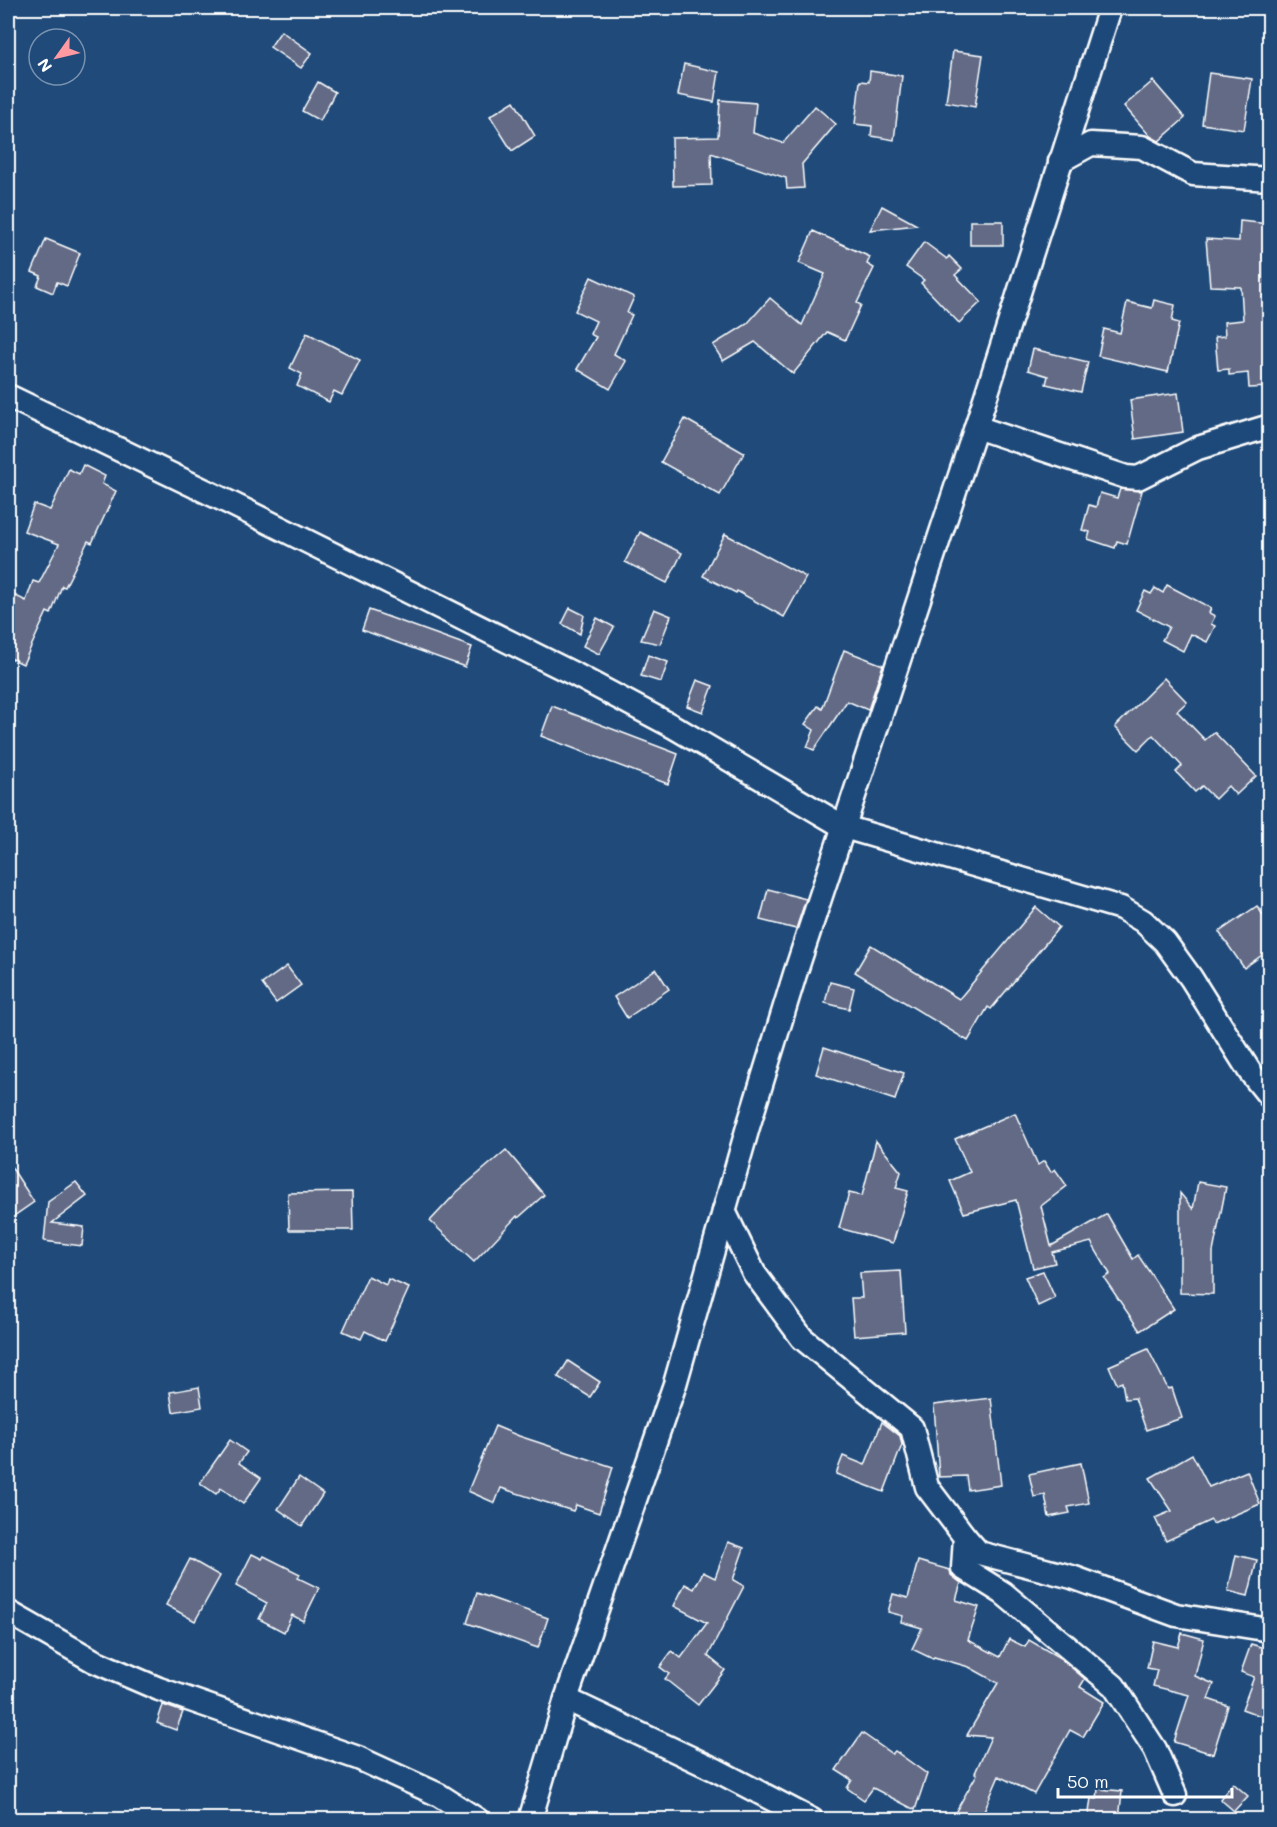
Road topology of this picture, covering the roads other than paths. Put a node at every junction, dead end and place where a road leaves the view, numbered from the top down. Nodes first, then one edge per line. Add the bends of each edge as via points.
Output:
1 (1110, 8) edge
2 (1060, 161) junction
3 (1269, 179) edge
4 (8, 396) edge
5 (1269, 426) edge
6 (976, 427) junction
7 (844, 827) junction
8 (1269, 1097) edge
9 (724, 1211) junction
10 (964, 1537) junction
11 (8, 1612) edge
12 (1269, 1630) edge
13 (566, 1699) junction
14 (1175, 1795) dead end
15 (478, 1820) edge
16 (530, 1820) edge
17 (812, 1820) edge

1 - 2 street
2 - 3 street via 1091,144 1142,147 1193,174
2 - 6 street
4 - 7 street via 576,675 674,727
5 - 6 street via 1198,448 1138,478
6 - 7 street
7 - 8 street via 1121,908 1143,921 1165,942 1191,978
7 - 9 street
9 - 10 street via 754,1273 802,1338 912,1428 927,1487
9 - 13 street via 675,1384
10 - 12 street via 979,1553 1072,1577 1176,1615
10 - 14 street via 963,1568 1003,1593 1114,1686 1155,1749
11 - 15 street via 105,1666 159,1689 358,1758 439,1796
13 - 16 street
13 - 17 street

